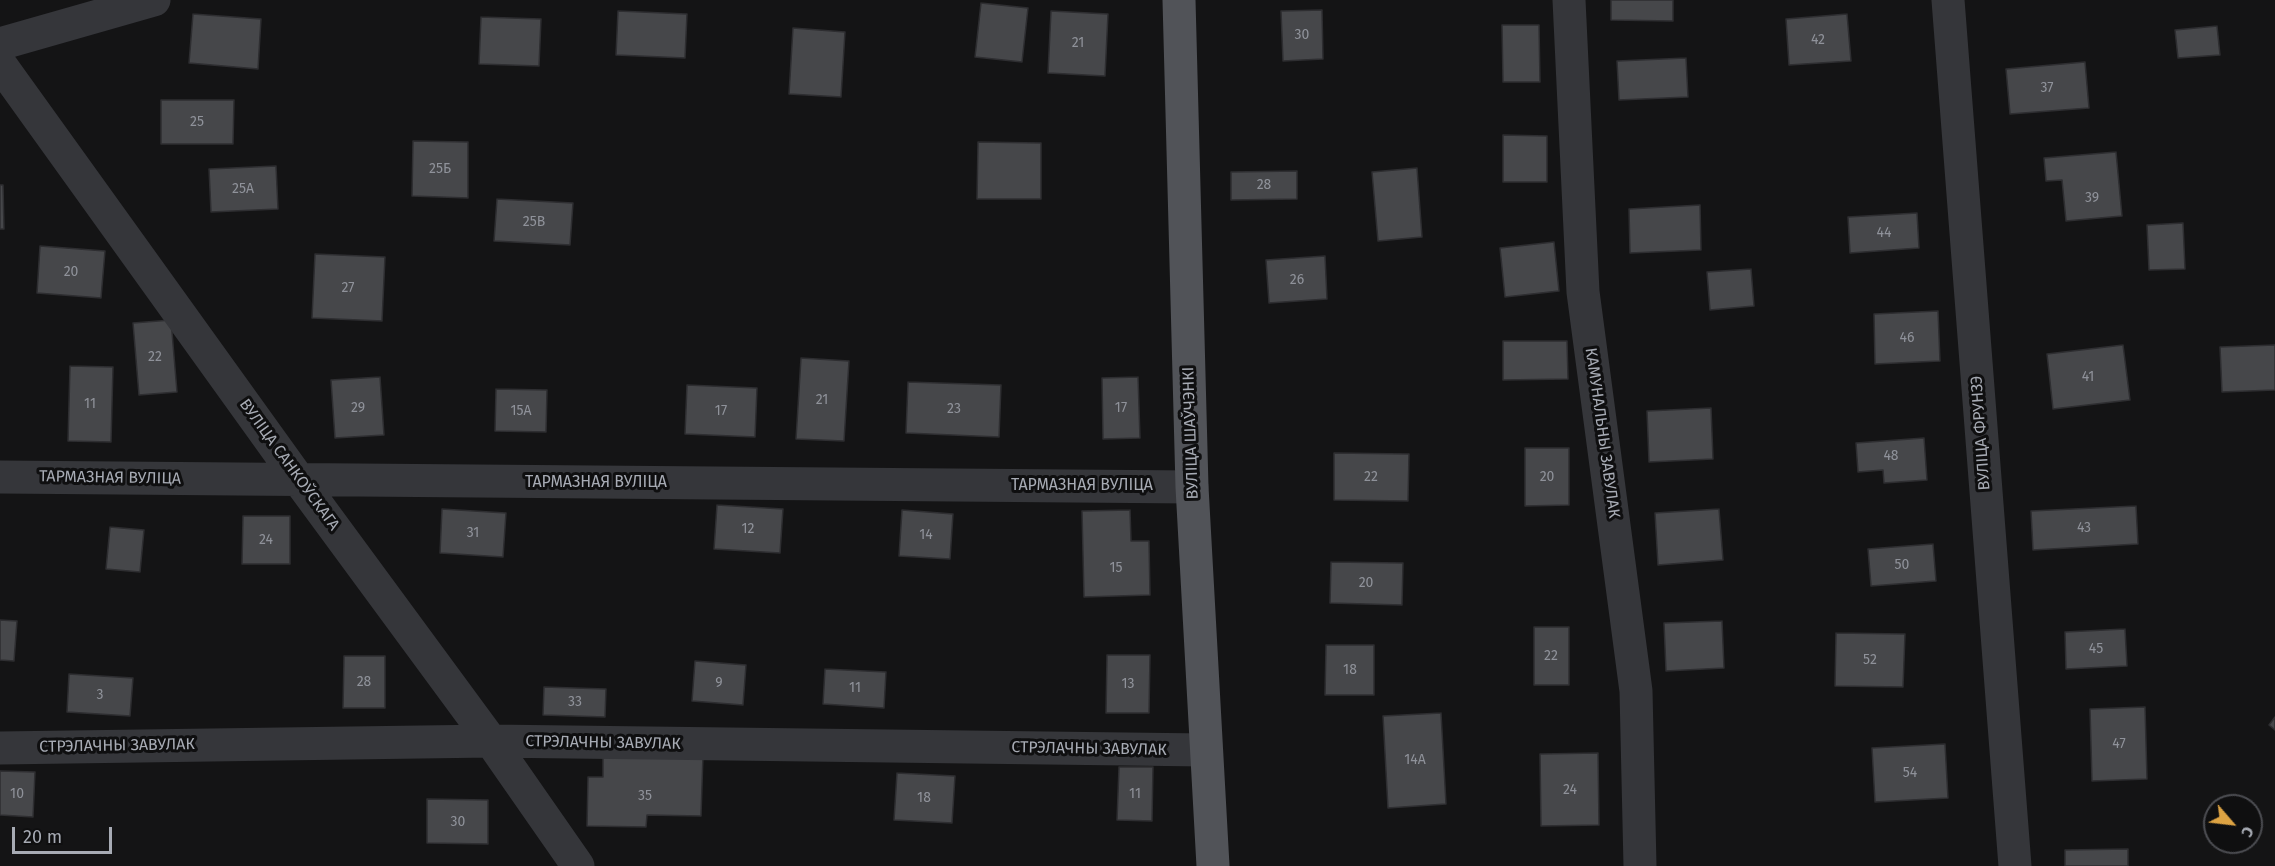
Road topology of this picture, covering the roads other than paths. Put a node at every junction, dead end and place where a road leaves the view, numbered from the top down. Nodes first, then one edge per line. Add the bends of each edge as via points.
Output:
1 (154, 0) edge
2 (1179, 0) edge
3 (1569, 0) edge
4 (1948, 0) edge
5 (0, 44) edge
6 (0, 64) edge
7 (0, 477) edge
8 (299, 480) junction
9 (1192, 487) junction
10 (491, 741) junction
11 (0, 748) edge
12 (1206, 750) junction
13 (578, 866) edge
14 (1213, 866) edge
15 (1640, 866) edge
16 (2015, 866) edge

1 - 5 street
2 - 9 main road, ВУЛІЦА ШАЎЧЭНКІ
3 - 15 street, КАМУНАЛЬНЫ ЗАВУЛАК via 1583,292 1636,691
4 - 16 street, ВУЛІЦА ФРУНЗЭ
6 - 8 street, ВУЛІЦА САНКОЎСКАГА
7 - 8 street, ТАРМАЗНАЯ ВУЛІЦА
8 - 9 street, ТАРМАЗНАЯ ВУЛІЦА
8 - 10 street, ВУЛІЦА САНКОЎСКАГА
9 - 12 main road, ВУЛІЦА ШАЎЧЭНКІ
10 - 11 street, СТРЭЛАЧНЫ ЗАВУЛАК
10 - 12 street, СТРЭЛАЧНЫ ЗАВУЛАК
10 - 13 street, ВУЛІЦА САНКОЎСКАГА
12 - 14 main road, ВУЛІЦА ШАЎЧЭНКІ

